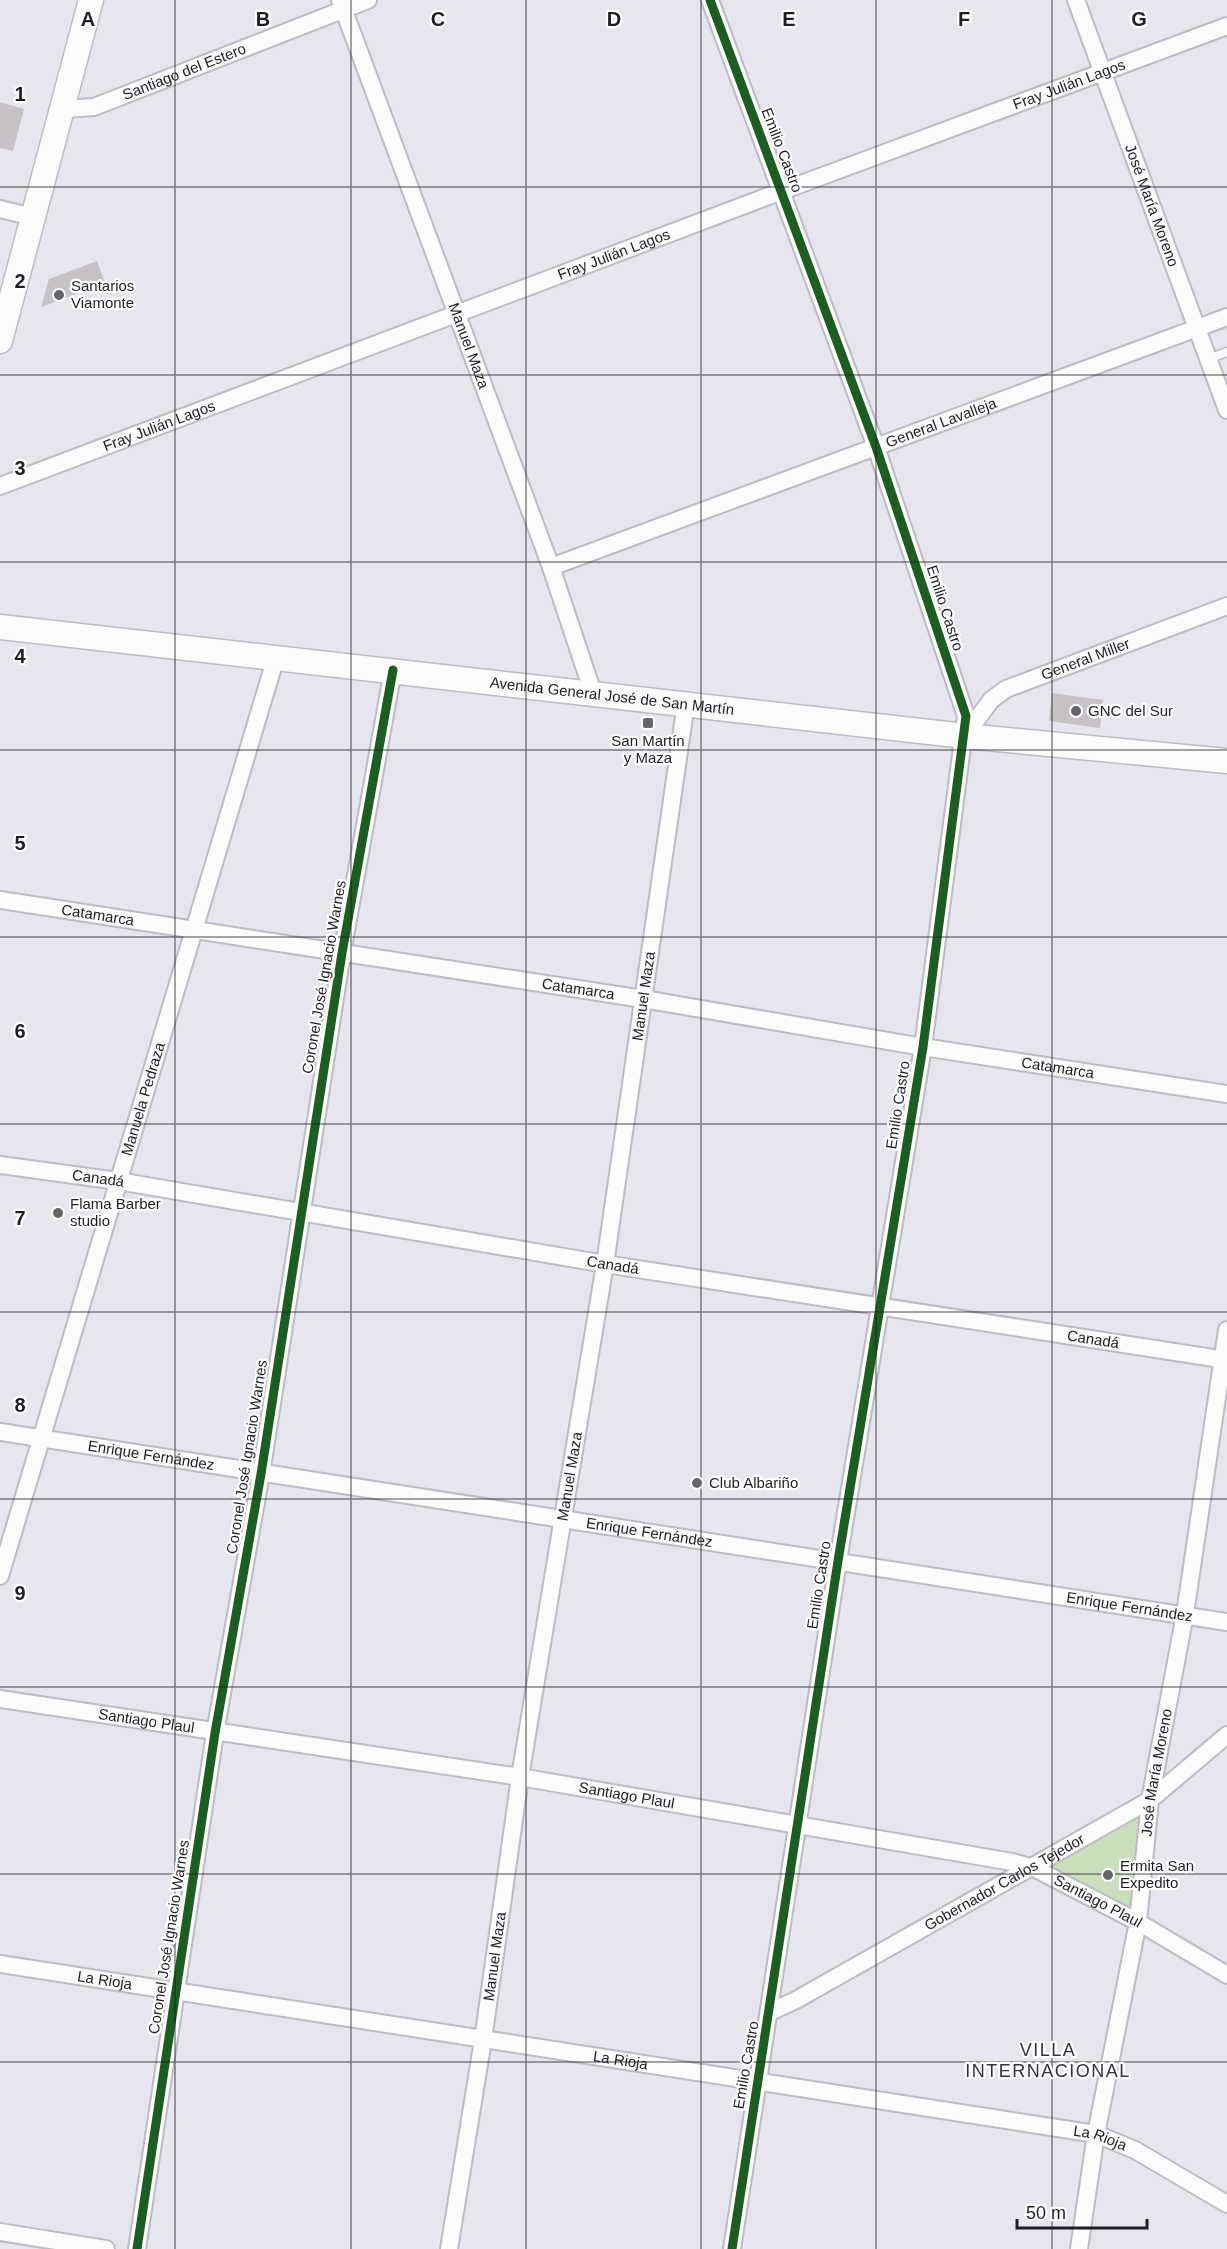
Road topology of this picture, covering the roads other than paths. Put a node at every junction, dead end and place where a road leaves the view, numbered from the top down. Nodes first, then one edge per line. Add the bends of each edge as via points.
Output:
1 (91, 0) edge
2 (368, 0) edge
3 (710, 0) edge
4 (1076, 0) edge
5 (342, 5) edge
6 (1227, 26) edge
7 (1104, 73) junction
8 (63, 109) junction
9 (782, 191) junction
10 (0, 208) edge
11 (33, 217) junction
12 (459, 314) junction
13 (1227, 316) edge
14 (1196, 328) junction
15 (0, 341) edge
16 (1227, 352) edge
17 (1208, 359) junction
18 (1227, 410) edge
19 (876, 447) junction
20 (0, 486) edge
21 (552, 567) junction
22 (1227, 606) edge
23 (0, 627) edge
24 (276, 657) junction
25 (393, 670) junction
26 (593, 693) junction
27 (686, 704) junction
28 (965, 736) junction
29 (1227, 761) edge
30 (0, 900) edge
31 (192, 929) junction
32 (342, 953) junction
33 (643, 999) junction
34 (923, 1047) junction
35 (1227, 1094) edge
36 (0, 1165) edge
37 (118, 1181) junction
38 (300, 1212) junction
39 (605, 1264) junction
40 (881, 1305) junction
41 (1227, 1330) edge
42 (1225, 1360) edge
43 (0, 1432) edge
44 (41, 1438) junction
45 (261, 1474) junction
46 (562, 1517) junction
47 (838, 1561) junction
48 (0, 1576) edge
49 (1185, 1614) junction
50 (1227, 1622) edge
51 (0, 1699) edge
52 (216, 1733) junction
53 (1227, 1735) edge
54 (520, 1777) junction
55 (1150, 1800) junction
56 (797, 1826) junction
57 (1034, 1868) junction
58 (1138, 1923) junction
59 (0, 1964) edge
60 (1227, 1976) edge
61 (176, 1993) junction
62 (770, 2012) junction
63 (483, 2040) junction
64 (758, 2081) junction
65 (1096, 2134) junction
66 (1227, 2204) edge
67 (0, 2232) edge
68 (106, 2249) edge
69 (137, 2249) edge
70 (449, 2249) edge
71 (732, 2249) edge
72 (1079, 2249) edge

1 - 8 main road
2 - 5 street, Santiago del Estero
3 - 9 street, Emilio Castro
4 - 7 street, José María Moreno
5 - 8 street, Santiago del Estero via 94,107
5 - 12 street, Manuel Maza
6 - 7 street, Fray Julián Lagos
7 - 9 street, Fray Julián Lagos
7 - 14 street, José María Moreno
8 - 11 main road
9 - 12 street, Fray Julián Lagos
9 - 19 street, Emilio Castro
10 - 11 street
11 - 15 main road
12 - 20 street, Fray Julián Lagos
12 - 21 street, Manuel Maza
13 - 14 street, General Lavalleja
14 - 17 street, José María Moreno
14 - 19 street, General Lavalleja
16 - 17 lane
17 - 18 street, José María Moreno
19 - 21 street, General Lavalleja
19 - 28 street, Emilio Castro via 966,716
21 - 26 street, Manuel Maza
22 - 28 street, General Miller via 1006,689 991,700
23 - 24 main road, Avenida General José de San Martín
24 - 25 main road, Avenida General José de San Martín
24 - 31 street, Manuela Pedraza
25 - 26 main road, Avenida General José de San Martín
25 - 32 street, Coronel José Ignacio Warnes
26 - 27 main road, Avenida General José de San Martín
27 - 28 main road, Avenida General José de San Martín
27 - 33 street, Manuel Maza
28 - 29 main road, Avenida General José de San Martín
28 - 34 street, Emilio Castro
30 - 31 street, Catamarca
31 - 32 street, Catamarca
31 - 37 street, Manuela Pedraza
32 - 33 street, Catamarca
32 - 38 street, Coronel José Ignacio Warnes
33 - 34 street, Catamarca
33 - 39 street, Manuel Maza
34 - 35 street, Catamarca
34 - 40 street, Emilio Castro
36 - 37 street, Canadá
37 - 38 street, Canadá
37 - 44 street, Manuela Pedraza
38 - 39 street, Canadá
38 - 45 street, Coronel José Ignacio Warnes
39 - 40 street, Canadá
39 - 46 street, Manuel Maza
40 - 42 street, Canadá
40 - 47 street, Emilio Castro
41 - 42 street, José María Moreno
42 - 49 street, José María Moreno
43 - 44 street, Enrique Fernández
44 - 45 street, Enrique Fernández
44 - 48 street, Manuela Pedraza
45 - 46 street, Enrique Fernández
45 - 52 street, Coronel José Ignacio Warnes
46 - 47 street, Enrique Fernández
46 - 54 street, Manuel Maza
47 - 49 street, Enrique Fernández
47 - 56 street, Emilio Castro
49 - 50 street, Enrique Fernández
49 - 55 street, José María Moreno
51 - 52 street, Santiago Plaul
52 - 54 street, Santiago Plaul
52 - 61 street, Coronel José Ignacio Warnes
53 - 55 street, Gobernador Carlos Tejedor
54 - 56 street, Santiago Plaul
54 - 63 street, Manuel Maza
55 - 57 street, Gobernador Carlos Tejedor
55 - 58 street, José María Moreno
56 - 57 street, Santiago Plaul
56 - 62 street, Emilio Castro
57 - 58 street, Santiago Plaul
57 - 62 street, Gobernador Carlos Tejedor
58 - 60 street, Santiago Plaul
58 - 65 street, José María Moreno
59 - 61 street, La Rioja
61 - 63 street, La Rioja
61 - 69 street, Coronel José Ignacio Warnes
62 - 64 street, Emilio Castro
63 - 64 street, La Rioja
63 - 70 street, Manuel Maza
64 - 65 street, La Rioja
64 - 71 street, Emilio Castro
65 - 66 street, La Rioja via 1135,2150
65 - 72 street, José María Moreno
67 - 68 street

